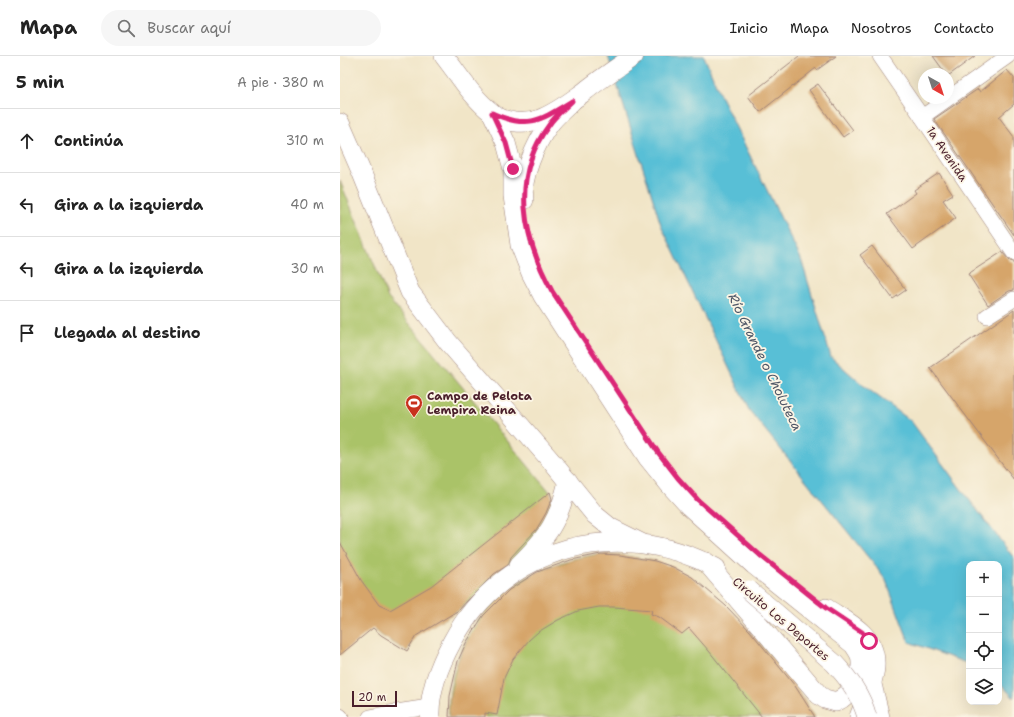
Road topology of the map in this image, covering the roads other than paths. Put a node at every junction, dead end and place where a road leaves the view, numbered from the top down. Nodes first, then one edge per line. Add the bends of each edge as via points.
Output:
1 (444, 56) edge
2 (634, 56) edge
3 (880, 56) edge
4 (1008, 56) edge
5 (578, 96) junction
6 (492, 113) junction
7 (922, 117) junction
8 (340, 123) edge
9 (1014, 254) edge
10 (1014, 299) edge
11 (987, 316) dead end
12 (568, 481) junction
13 (641, 543) junction
14 (706, 562) junction
15 (503, 581) junction
16 (873, 680) junction
17 (430, 712) edge
18 (370, 717) edge
19 (859, 717) edge
20 (867, 717) edge
21 (882, 717) edge

1 - 6 main road
2 - 5 main road
3 - 7 street, 1a Avenida
4 - 7 street
5 - 6 main road via 539,120 507,120
5 - 16 main road via 549,124 534,149 527,171 523,197 530,243 540,270 649,439 678,478 698,500 760,555 826,608 862,632 873,651
6 - 14 main road via 506,143 513,169 513,196 520,245 543,296 648,458 669,484 689,506 754,565 854,645 860,655 861,665 859,676 846,696 836,702 819,695
7 - 9 street, 1a Avenida
8 - 12 main road via 410,292 448,342
10 - 11 street
12 - 13 main road via 595,515 611,528
12 - 15 main road via 558,517 548,533
13 - 14 main road, Circuito Los Deportes via 685,553
13 - 15 main road, Circuito Los Deportes via 604,542 568,549 534,562
14 - 20 main road, Circuito Los Deportes, bridge via 749,590 834,663 858,692
15 - 17 main road, Circuito Los Deportes via 479,603 459,628 444,657
16 - 19 main road
16 - 21 street
17 - 18 street via 390,712

